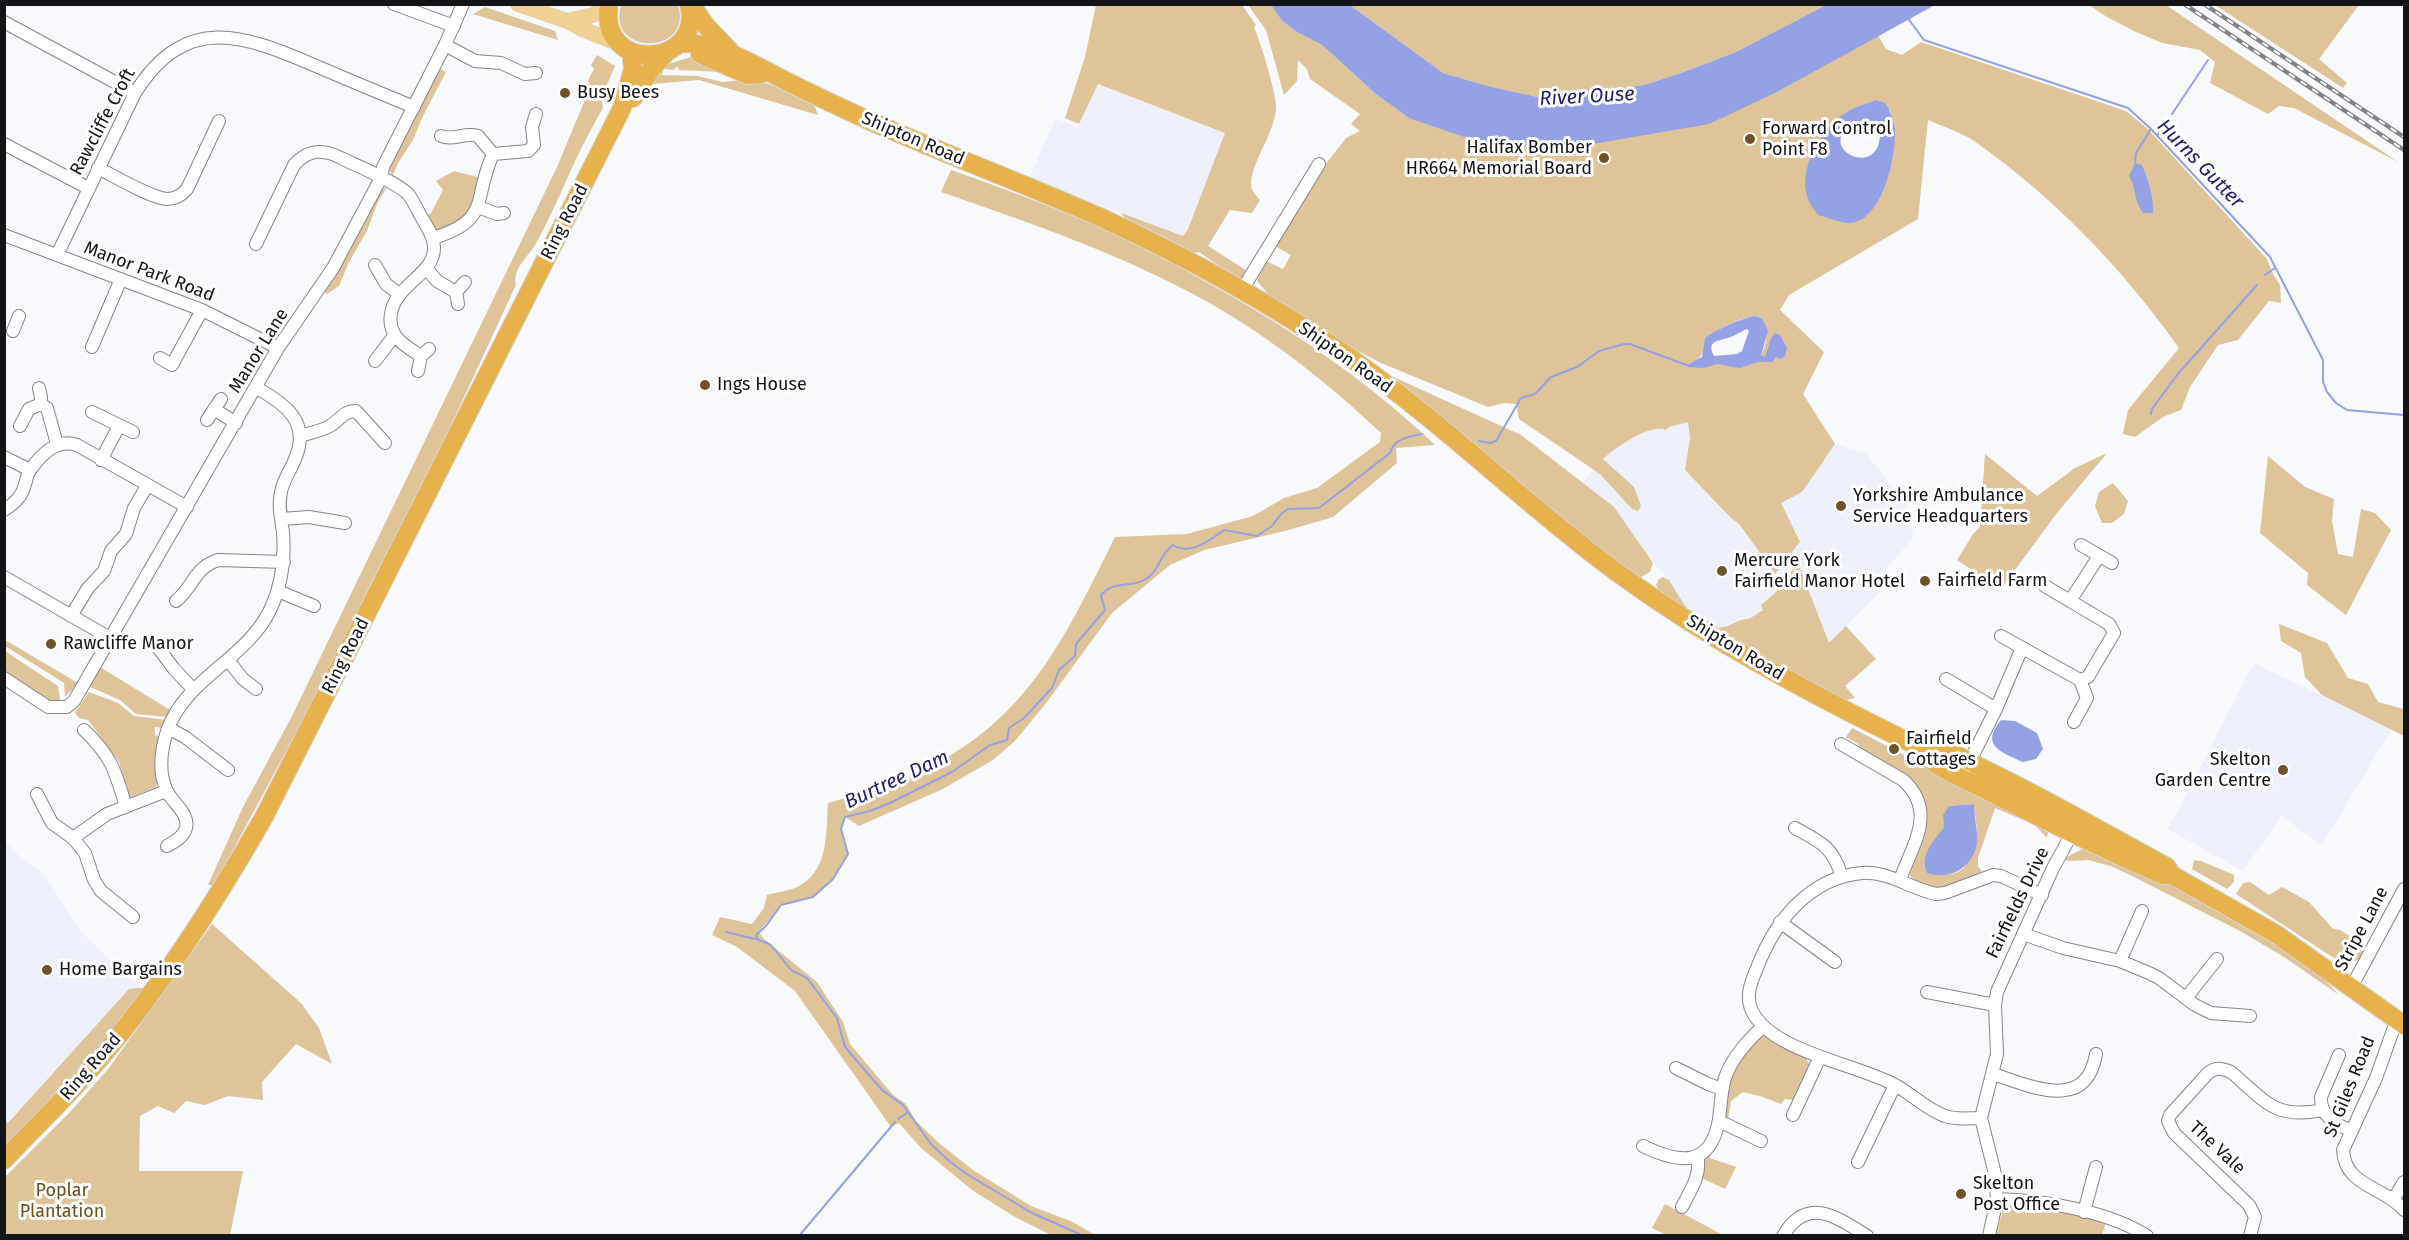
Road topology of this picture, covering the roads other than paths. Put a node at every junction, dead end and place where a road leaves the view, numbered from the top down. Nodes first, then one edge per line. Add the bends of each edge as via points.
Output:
1 (394, 4) edge
2 (463, 4) edge
3 (518, 4) edge
4 (608, 5) edge
5 (693, 7) edge
6 (567, 21) junction
7 (4, 22) edge
8 (454, 26) junction
9 (445, 45) junction
10 (621, 46) junction
11 (730, 51) junction
12 (668, 52) junction
13 (771, 74) junction
14 (529, 76) dead end
15 (135, 93) junction
16 (414, 107) junction
17 (622, 108) junction
18 (536, 114) dead end
19 (219, 122) dead end
20 (610, 132) junction
21 (441, 135) dead end
22 (4, 144) edge
23 (493, 154) junction
24 (1319, 164) dead end
25 (98, 168) junction
26 (381, 178) junction
27 (88, 188) junction
28 (478, 207) junction
29 (504, 213) dead end
30 (4, 235) edge
31 (433, 237) junction
32 (256, 244) dead end
33 (57, 255) junction
34 (375, 265) dead end
35 (426, 268) junction
36 (121, 279) junction
37 (465, 282) dead end
38 (1242, 290) junction
39 (399, 294) junction
40 (202, 310) junction
41 (394, 336) junction
42 (92, 347) dead end
43 (278, 348) junction
44 (160, 358) dead end
45 (375, 361) dead end
46 (418, 371) dead end
47 (39, 388) dead end
48 (257, 388) junction
49 (41, 404) junction
50 (214, 409) dead end
51 (92, 412) dead end
52 (236, 423) junction
53 (20, 426) dead end
54 (119, 426) junction
55 (133, 432) dead end
56 (300, 436) junction
57 (386, 443) dead end
58 (57, 444) junction
59 (4, 457) edge
60 (101, 460) junction
61 (30, 470) junction
62 (147, 486) junction
63 (187, 507) junction
64 (4, 510) edge
65 (281, 519) junction
66 (345, 523) dead end
67 (2081, 546) dead end
68 (2099, 556) junction
69 (284, 562) junction
70 (2112, 563) dead end
71 (4, 577) edge
72 (2045, 586) dead end
73 (278, 591) junction
74 (176, 600) dead end
75 (2070, 601) junction
76 (314, 606) dead end
77 (71, 616) junction
78 (2001, 636) dead end
79 (110, 638) junction
80 (157, 646) dead end
81 (2022, 648) junction
82 (228, 660) junction
83 (4, 678) edge
84 (1946, 680) dead end
85 (2080, 680) junction
86 (193, 689) junction
87 (256, 689) dead end
88 (1996, 709) junction
89 (2074, 722) dead end
90 (168, 728) junction
91 (84, 730) dead end
92 (1841, 744) dead end
93 (228, 770) dead end
94 (1966, 770) junction
95 (166, 791) junction
96 (37, 794) dead end
97 (126, 807) junction
98 (2072, 821) junction
99 (1795, 828) dead end
100 (73, 838) junction
101 (167, 846) dead end
102 (1842, 877) junction
103 (1900, 880) junction
104 (2404, 889) edge
105 (2042, 895) junction
106 (2142, 911) dead end
107 (133, 917) dead end
108 (1780, 922) junction
109 (2023, 934) junction
110 (2217, 959) dead end
111 (2120, 961) junction
112 (1835, 962) dead end
113 (2352, 986) junction
114 (1927, 992) dead end
115 (2186, 998) junction
116 (1995, 1005) junction
117 (2250, 1016) dead end
118 (2401, 1022) edge
119 (1763, 1026) junction
120 (2096, 1054) dead end
121 (2339, 1054) dead end
122 (1820, 1057) junction
123 (1676, 1068) dead end
124 (1993, 1074) junction
125 (1895, 1085) junction
126 (1722, 1089) junction
127 (2323, 1110) junction
128 (1793, 1115) dead end
129 (1981, 1118) junction
130 (1719, 1121) junction
131 (2351, 1130) junction
132 (1761, 1141) dead end
133 (1642, 1146) dead end
134 (1697, 1156) junction
135 (4, 1160) edge
136 (1858, 1162) dead end
137 (2096, 1167) dead end
138 (2404, 1182) edge
139 (1997, 1199) junction
140 (2393, 1200) junction
141 (1682, 1207) dead end
142 (2404, 1210) edge
143 (2084, 1212) junction
144 (1783, 1236) edge
145 (1867, 1236) edge
146 (1989, 1236) edge
147 (2147, 1236) edge
148 (2250, 1236) edge

1 - 8 street
2 - 8 street, Manor Lane
3 - 6 main road
4 - 6 main road via 593,15
4 - 10 highway via 610,31
5 - 11 highway, Shipton Road
5 - 12 highway, Ring Road via 688,27
6 - 10 main road
7 - 15 street
8 - 9 street, Manor Lane
9 - 14 street via 475,61 501,63
9 - 16 street, Manor Lane
10 - 12 highway via 649,56
10 - 17 highway, Ring Road via 633,69
10 - 20 highway via 624,68 611,106
11 - 12 highway, Shipton Road via 704,45
11 - 13 highway, Shipton Road
12 - 13 highway via 710,56 748,75
12 - 17 highway, Ring Road
13 - 38 highway, Shipton Road via 869,120 1106,220
15 - 16 street, Rawcliffe Croft via 152,70 186,44 232,37 261,43
15 - 25 street, Rawcliffe Croft
16 - 26 street, Manor Lane
17 - 20 highway, Ring Road
18 - 23 street via 532,149
19 - 25 street via 187,189 175,198 156,196
20 - 135 highway, Ring Road via 269,807 219,897 118,1037
21 - 23 street via 449,139 466,134 478,136
22 - 27 street
23 - 28 street
24 - 38 street
25 - 27 street, Rawcliffe Croft
26 - 31 street via 408,194
26 - 32 street via 335,154 322,151 302,156
26 - 43 street, Manor Lane via 328,277
27 - 33 street, Rawcliffe Croft
28 - 29 street
28 - 31 street via 469,222
30 - 33 street, Manor Park Road
31 - 35 street via 434,255
33 - 36 street, Manor Park Road
34 - 39 street via 386,284
35 - 37 street via 457,298
35 - 39 street
36 - 40 street, Manor Park Road
36 - 42 street
38 - 94 highway, Shipton Road via 1353,360 1598,558 1661,603 1815,695 1913,744 1926,743
39 - 41 street via 390,315
40 - 43 street, Manor Park Road
40 - 44 street via 176,367
41 - 45 street
41 - 46 street via 425,352
43 - 48 street, Manor Lane
47 - 49 street
48 - 52 street, Manor Lane
48 - 56 street via 286,407
49 - 53 street via 29,409
49 - 58 street via 47,408
50 - 52 street
51 - 54 street
52 - 63 street, Manor Lane
54 - 55 street
54 - 60 street
56 - 57 street via 356,411
56 - 65 street via 281,490
58 - 60 street via 77,445
58 - 61 street
59 - 61 street
60 - 62 street
61 - 64 street via 24,490
62 - 63 street
62 - 77 street via 134,508 126,534
63 - 79 street, Manor Lane
65 - 66 street via 309,517
65 - 69 street
67 - 68 street
68 - 70 street
68 - 75 street
69 - 73 street
69 - 74 street via 218,554 201,568
71 - 77 street
72 - 75 street
73 - 76 street
73 - 82 street via 259,629
75 - 85 street via 2109,624 2114,633 2088,677
77 - 79 street
78 - 81 street
79 - 83 street, Manor Lane via 67,707 48,707
80 - 86 street
81 - 85 street
81 - 88 street
82 - 86 street
82 - 87 street
84 - 88 street
85 - 89 street via 2087,698
86 - 90 street
88 - 94 street
90 - 93 street
90 - 95 street via 160,759
91 - 97 street via 114,767
92 - 103 street via 1903,780 1917,798 1921,824
94 - 98 highway, Shipton Road
95 - 97 street
95 - 101 street via 186,819 182,836
96 - 100 street via 52,823
97 - 100 street via 107,814
98 - 105 street, Fairfields Drive
98 - 113 highway, Shipton Road via 2167,867 2172,875 2276,934
99 - 102 street via 1828,848
100 - 107 street via 85,853 101,891
102 - 103 street via 1876,873
102 - 108 street via 1806,896
103 - 105 street via 1936,894 1994,875
104 - 113 street, Stripe Lane
105 - 109 street, Fairfields Drive
106 - 111 street
108 - 112 street
108 - 119 street via 1749,993 1751,1008
109 - 111 street via 2062,948
109 - 116 street, Fairfields Drive via 1996,992
110 - 115 street
111 - 115 street via 2159,978
113 - 118 highway, Shipton Road
114 - 116 street
115 - 117 street via 2218,1015
116 - 124 street, Fairfields Drive via 1997,1054
118 - 131 street, St Giles Road
119 - 122 street
119 - 126 street via 1735,1059
120 - 124 street via 2089,1077 2072,1089 2037,1088
121 - 127 street via 2321,1097
122 - 125 street
122 - 128 street
123 - 126 street
124 - 129 street, Fairfields Drive
125 - 129 street via 1941,1114
125 - 136 street
126 - 130 street
127 - 131 street via 2335,1124
127 - 148 street, The Vale via 2305,1114 2280,1111 2231,1072 2215,1068 2170,1115 2168,1121 2174,1133 2253,1211
129 - 139 street, Fairfields Drive
130 - 132 street
130 - 134 street via 1710,1144
131 - 140 street, St Giles Road via 2343,1150 2347,1170
133 - 134 street via 1680,1160
134 - 141 street via 1697,1176
137 - 143 street
138 - 140 street
139 - 143 street
139 - 146 street, Fairfields Drive
140 - 142 street, St Giles Road
143 - 147 street
144 - 145 street via 1801,1216 1816,1213 1834,1216

